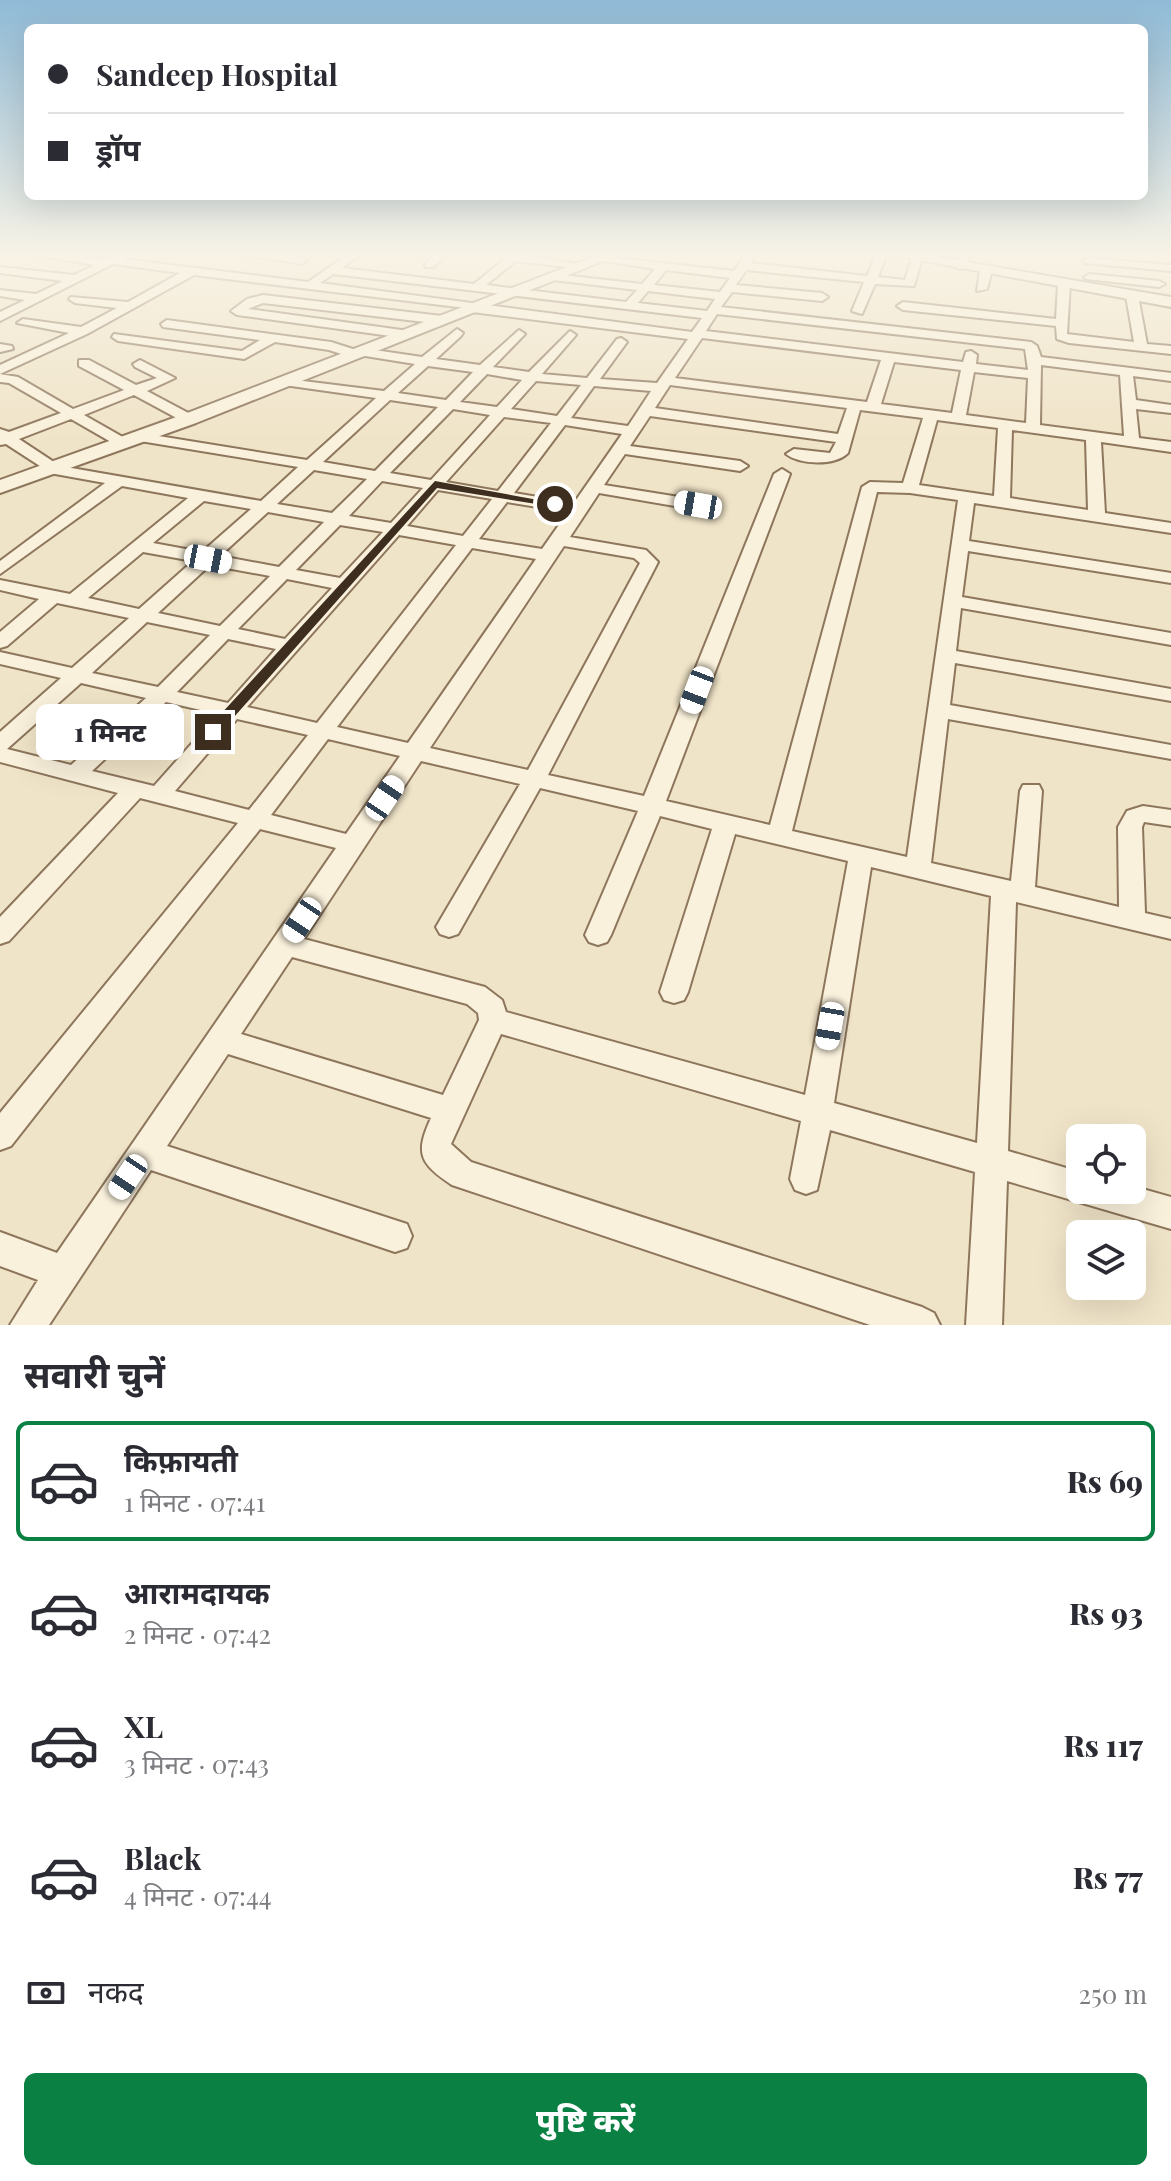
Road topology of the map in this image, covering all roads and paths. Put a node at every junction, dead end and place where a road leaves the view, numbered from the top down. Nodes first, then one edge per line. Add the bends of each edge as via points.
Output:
1 (113, 315) edge
2 (265, 315) edge
3 (398, 315) edge
4 (451, 315) edge
5 (709, 315) edge
6 (788, 315) edge
7 (852, 315) edge
8 (1031, 315) edge
9 (1058, 315) edge
10 (1135, 315) edge
11 (1062, 316) junction
12 (442, 320) junction
13 (23, 323) dead end
14 (167, 324) dead end
15 (83, 331) junction
16 (457, 333) dead end
17 (405, 334) junction
18 (519, 334) dead end
19 (570, 335) dead end
20 (118, 337) dead end
21 (273, 338) junction
22 (974, 340) junction
23 (621, 342) dead end
24 (1141, 347) junction
25 (1171, 350) edge
26 (358, 353) junction
27 (889, 357) junction
28 (424, 362) junction
29 (84, 363) dead end
30 (140, 364) dead end
31 (969, 367) junction
32 (1035, 368) junction
33 (0, 370) edge
34 (484, 370) junction
35 (1126, 371) junction
36 (532, 377) junction
37 (1171, 377) edge
38 (0, 378) edge
39 (284, 381) junction
40 (590, 382) junction
41 (664, 384) junction
42 (139, 392) junction
43 (389, 396) junction
44 (1130, 404) junction
45 (450, 405) junction
46 (855, 405) junction
47 (873, 407) junction
48 (1171, 409) edge
49 (647, 411) junction
50 (503, 412) junction
51 (73, 413) junction
52 (931, 415) junction
53 (958, 418) junction
54 (189, 419) junction
55 (561, 420) junction
56 (1005, 424) junction
57 (1033, 428) junction
58 (2, 437) edge
59 (1093, 437) junction
60 (844, 439) junction
61 (132, 440) junction
62 (628, 440) junction
63 (1132, 442) junction
64 (1171, 447) edge
65 (794, 454) dead end
66 (313, 465) junction
67 (740, 466) dead end
68 (52, 469) junction
69 (782, 474) dead end
70 (379, 476) junction
71 (117, 482) junction
72 (435, 485) junction
73 (0, 487) edge
74 (596, 488) junction
75 (910, 488) junction
76 (500, 495) junction
77 (199, 497) junction
78 (966, 498) junction
79 (1002, 503) junction
80 (698, 505) dead end
81 (264, 506) junction
82 (582, 509) junction
83 (1097, 517) junction
84 (336, 519) junction
85 (1171, 528) edge
86 (398, 529) junction
87 (465, 541) junction
88 (960, 545) junction
89 (140, 546) junction
90 (555, 548) junction
91 (208, 559) junction
92 (0, 569) edge
93 (282, 573) junction
94 (1171, 578) edge
95 (0, 585) edge
96 (347, 585) junction
97 (64, 598) junction
98 (952, 601) junction
99 (146, 616) junction
100 (223, 632) junction
101 (1171, 639) edge
102 (0, 642) edge
103 (289, 646) junction
104 (946, 655) junction
105 (0, 658) edge
106 (79, 676) junction
107 (162, 695) junction
108 (1171, 695) edge
109 (231, 710) junction
110 (938, 710) junction
111 (322, 731) junction
112 (0, 744) edge
113 (416, 752) junction
114 (1171, 752) edge
115 (0, 755) edge
116 (75, 774) junction
117 (534, 779) junction
118 (135, 789) junction
119 (1031, 791) dead end
120 (159, 795) junction
121 (652, 806) junction
122 (1171, 818) edge
123 (255, 819) junction
124 (726, 823) junction
125 (779, 836) junction
126 (353, 844) junction
127 (861, 855) junction
128 (918, 869) junction
129 (1013, 891) junction
130 (1132, 919) junction
131 (449, 927) dead end
132 (1171, 929) edge
133 (0, 934) edge
134 (598, 935) dead end
135 (285, 945) junction
136 (674, 992) dead end
137 (493, 1020) junction
138 (221, 1040) junction
139 (448, 1110) junction
140 (815, 1111) junction
141 (0, 1136) edge
142 (144, 1153) junction
143 (992, 1161) junction
144 (806, 1179) dead end
145 (1066, 1183) edge
146 (1140, 1204) edge
147 (1171, 1213) edge
148 (395, 1236) dead end
149 (0, 1249) edge
150 (63, 1272) junction
151 (28, 1325) edge
152 (922, 1325) edge
153 (984, 1325) edge

1 - 15 street
2 - 17 street
3 - 12 street
4 - 12 street
5 - 41 street
6 - 27 street
7 - 22 street
8 - 11 street
9 - 11 street
10 - 24 street
11 - 24 street via 1061,336
12 - 17 street
13 - 15 street
14 - 21 street
15 - 33 street
16 - 28 street
17 - 26 street
18 - 34 street
19 - 36 street
20 - 21 street via 244,355
21 - 26 street
22 - 31 street
22 - 32 street via 1031,346
23 - 40 street
24 - 25 street
26 - 28 street
26 - 39 street
27 - 31 street
27 - 47 street
28 - 34 street
28 - 43 street
29 - 42 street
30 - 42 street via 168,378
31 - 32 street
31 - 53 street
32 - 35 street
32 - 57 street
34 - 36 street
34 - 45 street
35 - 37 street
35 - 44 street
36 - 40 street
36 - 50 street
38 - 51 street
39 - 43 street
39 - 54 street
40 - 41 street
40 - 55 street
41 - 46 street
41 - 49 street
42 - 51 street
42 - 54 street
43 - 45 street
43 - 66 street
44 - 48 street
44 - 63 street
45 - 50 street
45 - 70 street
46 - 47 street
46 - 60 street
47 - 52 street
49 - 60 street
49 - 62 street
50 - 55 street
50 - 72 street
51 - 58 street
51 - 61 street
52 - 53 street
52 - 75 street
53 - 56 street
54 - 61 street
55 - 62 street
55 - 76 street
56 - 57 street
56 - 79 street
57 - 59 street
58 - 68 street
59 - 63 street
59 - 83 street
60 - 65 street via 833,458
61 - 66 street
61 - 68 street
62 - 67 street
62 - 74 street
63 - 64 street
66 - 70 street
66 - 81 street
68 - 71 street
68 - 73 street
69 - 121 street
70 - 72 street
70 - 84 street
71 - 77 street
71 - 92 street
72 - 76 street
72 - 86 street
74 - 80 street
74 - 82 street
75 - 78 street
75 - 125 street via 879,485 867,490
76 - 82 street
76 - 87 street
77 - 81 street
77 - 89 street
78 - 79 street
78 - 88 street
79 - 83 street
81 - 84 street
81 - 91 street
82 - 90 street
83 - 85 street
84 - 86 street
84 - 93 street
86 - 87 street
86 - 96 street
87 - 90 street
87 - 111 street
88 - 94 street
88 - 98 street
89 - 91 street
89 - 97 street
90 - 113 street
90 - 117 street via 640,554 649,562
91 - 93 street
91 - 99 street
93 - 96 street
93 - 100 street
95 - 97 street
96 - 103 street
97 - 99 street
97 - 102 street
98 - 101 street
98 - 104 street
99 - 100 street
99 - 106 street
100 - 103 street
100 - 107 street
103 - 109 street
104 - 108 street
104 - 110 street
105 - 106 street
106 - 107 street
106 - 112 street
107 - 109 street
107 - 116 street
109 - 111 street
109 - 120 street
110 - 114 street
110 - 128 street
111 - 113 street
111 - 123 street
113 - 117 street
113 - 126 street
115 - 116 street
116 - 118 street
117 - 121 street
117 - 131 street
118 - 120 street
118 - 133 street
119 - 129 street
120 - 123 street
121 - 124 street
121 - 134 street
122 - 130 street via 1143,814 1130,827
123 - 126 street
123 - 141 street
124 - 125 street
124 - 136 street
125 - 127 street
126 - 135 street
127 - 128 street
127 - 140 street
128 - 129 street
129 - 130 street
129 - 143 street
130 - 132 street
135 - 137 street via 475,995 492,1008
135 - 138 street
137 - 139 street
137 - 140 street
138 - 139 street
138 - 142 street
139 - 152 street via 436,1154 463,1174
140 - 143 street
140 - 144 street
142 - 148 street
142 - 150 street
143 - 145 street
143 - 153 street
146 - 147 street
149 - 150 street
150 - 151 street

